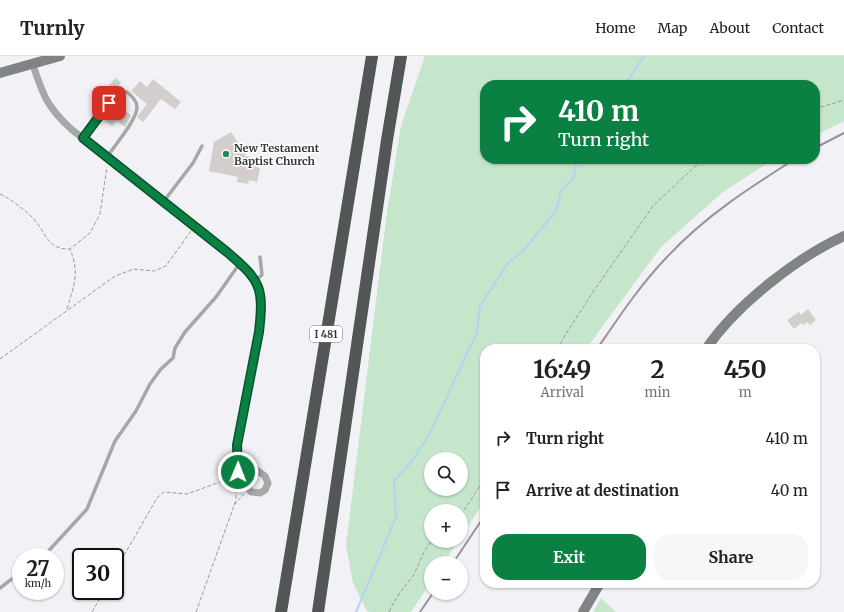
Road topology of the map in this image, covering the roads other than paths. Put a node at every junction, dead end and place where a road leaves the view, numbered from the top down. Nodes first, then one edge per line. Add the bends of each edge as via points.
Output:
1 (60, 56) edge
2 (372, 56) edge
3 (401, 56) edge
4 (34, 65) junction
5 (0, 73) edge
6 (83, 138) junction
7 (202, 146) dead end
8 (109, 158) junction
9 (163, 202) junction
10 (844, 236) edge
11 (260, 257) dead end
12 (240, 263) junction
13 (256, 280) junction
14 (710, 344) edge
15 (238, 457) junction
16 (51, 548) edge
17 (12, 579) edge
18 (0, 588) edge
19 (597, 588) edge
20 (281, 612) edge
21 (318, 612) edge
22 (583, 612) edge

1 - 4 street
2 - 20 highway, I 481
3 - 21 highway, I 481
4 - 5 street
4 - 6 street via 45,99 55,114
6 - 8 street
6 - 8 lane via 113,99 119,93 127,92 136,102 137,110
7 - 9 lane
8 - 9 street
9 - 12 street
10 - 14 street via 794,266 760,292 728,322
11 - 13 lane via 262,275
12 - 13 street
12 - 16 lane via 216,297 185,332 175,348 173,358 150,384 136,411 115,441 87,509
13 - 15 street via 261,313 237,445
15 - 15 street via 265,476 268,483 265,490 256,494 250,490 238,472
17 - 18 lane
19 - 22 street

